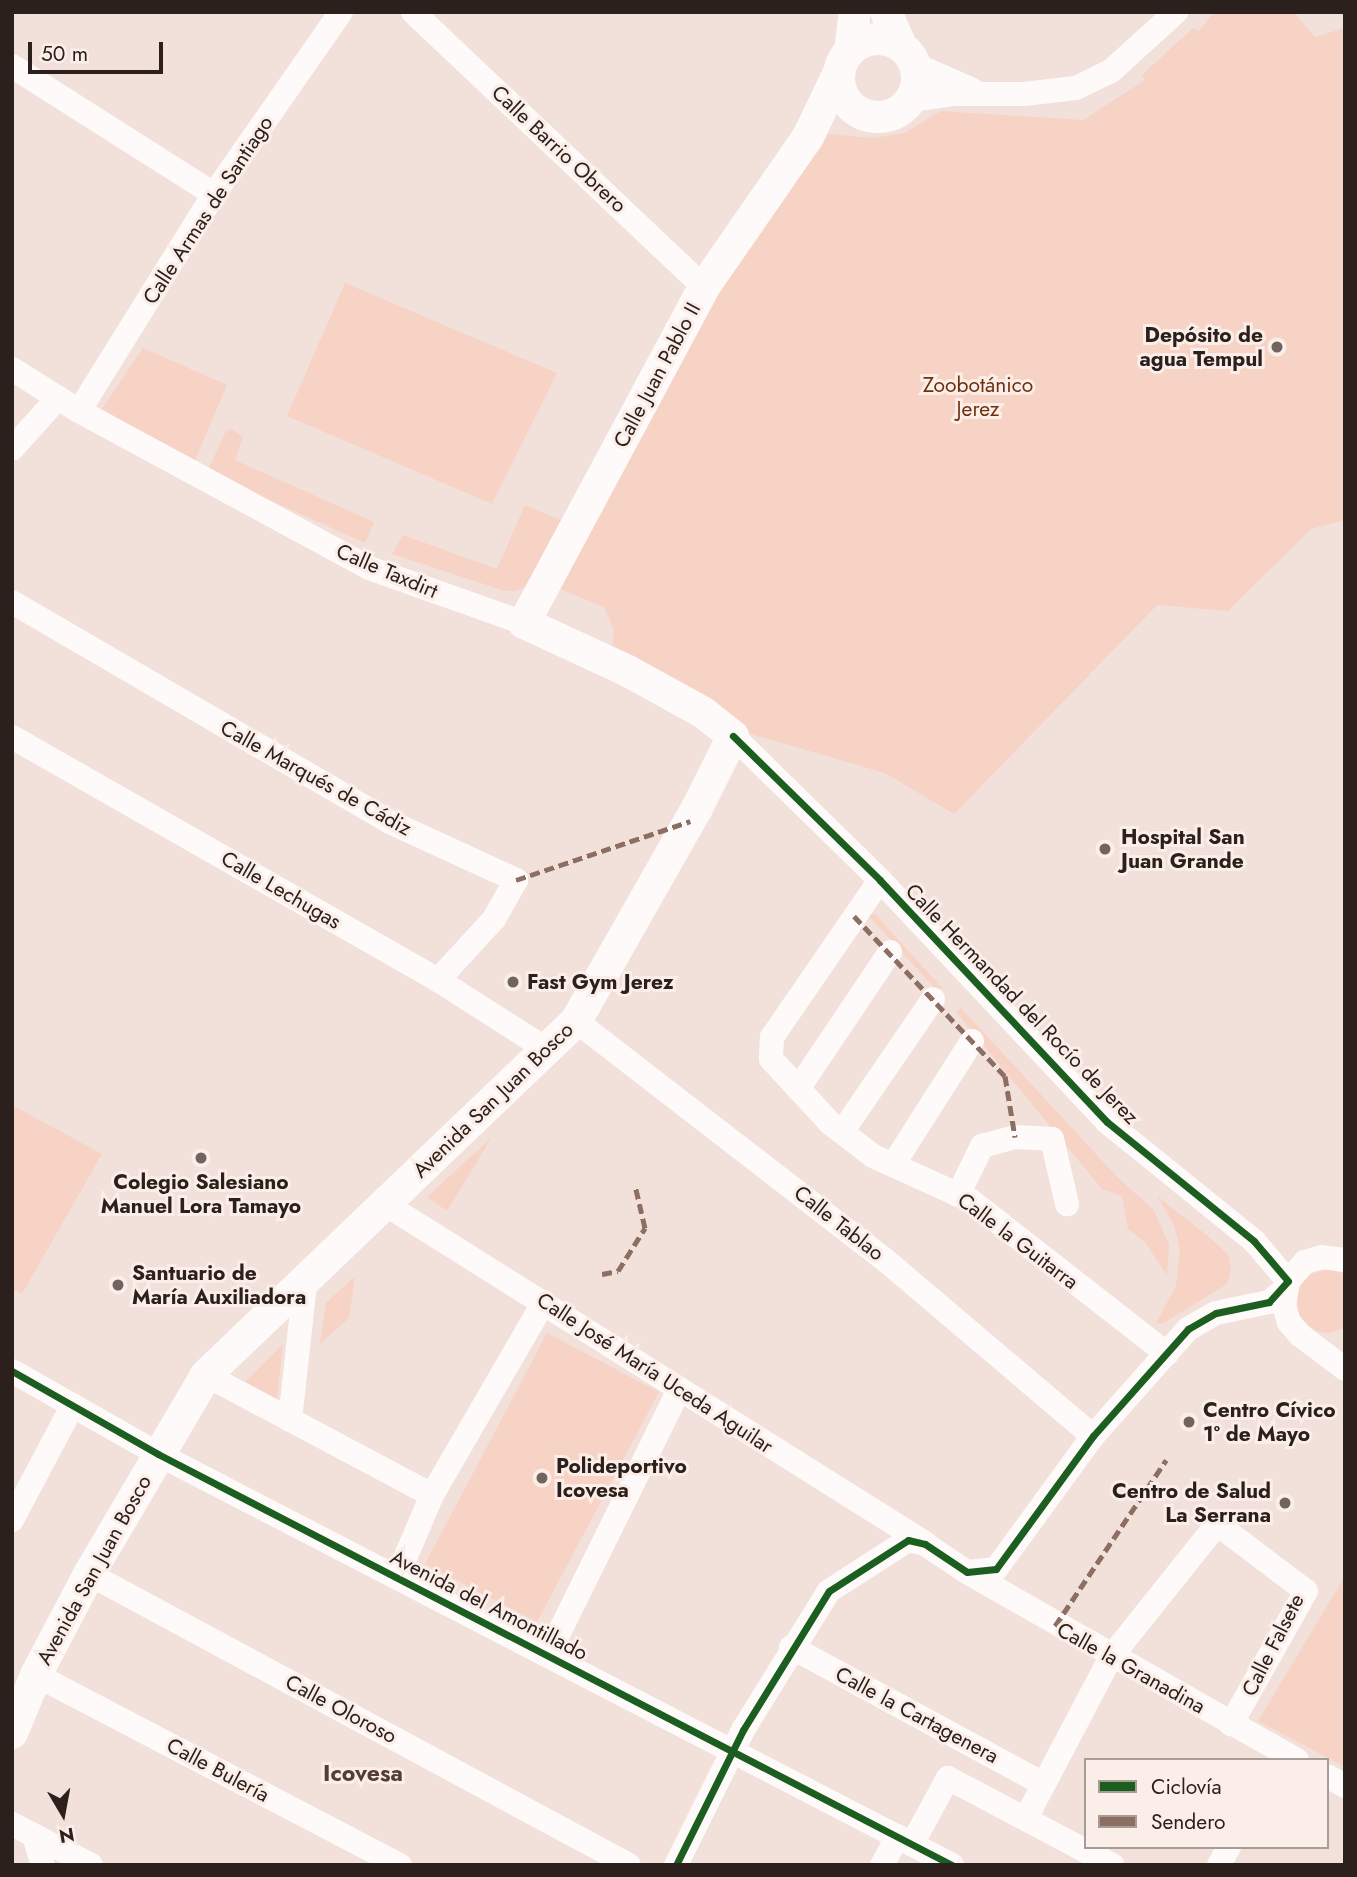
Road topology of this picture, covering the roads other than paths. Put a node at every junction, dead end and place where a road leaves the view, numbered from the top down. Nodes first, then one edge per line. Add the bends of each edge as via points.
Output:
1 (341, 12) edge
2 (413, 12) edge
3 (855, 12) edge
4 (886, 12) edge
5 (1176, 12) edge
6 (908, 55) junction
7 (844, 61) junction
8 (12, 66) edge
9 (981, 93) junction
10 (910, 100) junction
11 (875, 117) junction
12 (808, 137) junction
13 (214, 194) junction
14 (705, 287) junction
15 (12, 369) edge
16 (69, 404) junction
17 (12, 449) edge
18 (12, 602) edge
19 (524, 623) junction
20 (12, 737) edge
21 (738, 741) junction
22 (880, 880) junction
23 (890, 952) dead end
24 (438, 980) junction
25 (933, 999) dead end
26 (576, 1021) junction
27 (972, 1041) dead end
28 (546, 1049) junction
29 (798, 1089) junction
30 (842, 1132) junction
31 (893, 1165) junction
32 (958, 1195) junction
33 (385, 1204) junction
34 (1067, 1204) dead end
35 (1254, 1241) junction
36 (1345, 1243) edge
37 (1327, 1259) edge
38 (306, 1276) junction
39 (1287, 1285) junction
40 (544, 1302) junction
41 (1250, 1308) junction
42 (1289, 1322) junction
43 (1345, 1340) edge
44 (1315, 1343) junction
45 (1167, 1354) junction
46 (1345, 1368) edge
47 (12, 1371) edge
48 (206, 1375) junction
49 (679, 1390) junction
50 (73, 1405) junction
51 (290, 1420) junction
52 (1093, 1436) junction
53 (158, 1454) junction
54 (432, 1495) junction
55 (12, 1520) edge
56 (925, 1544) junction
57 (967, 1572) junction
58 (89, 1574) junction
59 (397, 1577) junction
60 (791, 1647) junction
61 (548, 1656) junction
62 (1111, 1657) junction
63 (36, 1675) junction
64 (1231, 1724) junction
65 (12, 1732) edge
66 (734, 1752) junction
67 (1285, 1757) edge
68 (1329, 1777) edge
69 (1042, 1783) junction
70 (1345, 1786) edge
71 (1026, 1818) junction
72 (12, 1824) edge
73 (34, 1836) junction
74 (905, 1840) junction
75 (1227, 1849) edge
76 (43, 1865) edge
77 (91, 1865) edge
78 (400, 1865) edge
79 (629, 1865) edge
80 (676, 1865) edge
81 (882, 1865) edge
82 (952, 1865) edge
83 (1112, 1865) edge
84 (1219, 1865) edge

1 - 13 street, Calle Armas de Santiago
2 - 14 street, Calle Barrio Obrero
3 - 7 main road
4 - 6 main road
5 - 9 street via 1111,71 1091,83 1063,91
6 - 7 main road via 875,38
6 - 9 street
6 - 10 main road via 918,80
7 - 11 main road via 843,95 852,107
7 - 12 main road, Calle Juan Pablo II
8 - 13 street
9 - 10 street
10 - 11 main road via 897,112
11 - 12 main road via 853,118
12 - 14 main road, Calle Juan Pablo II
13 - 16 street, Calle Armas de Santiago
14 - 19 main road, Calle Juan Pablo II
15 - 16 street, Calle Taxdirt
16 - 17 street, Calle Armas de Santiago
16 - 19 street, Calle Taxdirt via 369,568
18 - 24 street, Calle Marqués de Cádiz via 390,822 516,880 494,919
19 - 21 main road, Calle Taxdirt via 628,671 704,713
20 - 24 street, Calle Lechugas
21 - 22 street, Calle Hermandad del Rocío de Jerez
21 - 26 main road, Avenida San Juan Bosco
22 - 29 street, Calle la Guitarra via 772,1037 771,1059
22 - 35 street, Calle Hermandad del Rocío de Jerez via 1107,1122
23 - 29 street
24 - 28 street, Calle Lechugas
25 - 30 street
26 - 28 main road, Avenida San Juan Bosco
26 - 52 street, Calle Tablao via 884,1259
27 - 31 street
28 - 33 main road, Avenida San Juan Bosco
29 - 30 street, Calle la Guitarra
30 - 31 street, Calle la Guitarra
31 - 32 street, Calle la Guitarra
32 - 34 street via 982,1146 1015,1137 1052,1139
32 - 45 street, Calle la Guitarra
33 - 38 main road, Avenida San Juan Bosco
33 - 40 street, Calle José María Uceda Aguilar
35 - 37 street, Calle Hermandad del Rocío de Jerez via 1281,1254
35 - 39 street, Calle Hermandad del Rocío de Jerez
36 - 37 street
37 - 39 street
38 - 48 main road, Avenida San Juan Bosco
38 - 51 street
39 - 41 street via 1269,1301
39 - 42 street
40 - 49 street, Calle José María Uceda Aguilar
40 - 54 street, Avenida del Amontillado
41 - 42 street
41 - 45 street via 1216,1313 1188,1329
42 - 44 street
43 - 44 street
44 - 46 street
45 - 52 street
47 - 50 street, Avenida del Amontillado
48 - 51 street
48 - 53 main road, Avenida San Juan Bosco
49 - 56 street, Calle José María Uceda Aguilar
49 - 61 street, Avenida del Amontillado
50 - 53 street, Avenida del Amontillado
50 - 55 street
51 - 54 street
52 - 57 street via 996,1569
53 - 58 main road, Avenida San Juan Bosco
53 - 59 street, Avenida del Amontillado
54 - 59 street, Avenida del Amontillado
56 - 57 street, Calle José María Uceda Aguilar
56 - 60 street via 908,1540 857,1569 829,1591
57 - 62 street, Calle la Granadina
58 - 63 main road, Avenida San Juan Bosco
58 - 79 street, Calle Oloroso
59 - 61 street, Avenida del Amontillado
60 - 66 street
60 - 69 street, Calle la Cartagenera
61 - 66 street, Avenida del Amontillado
62 - 64 street, Calle la Granadina
62 - 64 street, Calle Falsete via 1217,1524 1306,1591
62 - 69 street
63 - 65 main road, Avenida San Juan Bosco
63 - 78 street, Calle Bulería
64 - 67 street, Calle la Granadina
66 - 74 street, Avenida del Amontillado
66 - 80 street
68 - 70 street
69 - 71 street
71 - 74 street via 948,1778
71 - 83 street
72 - 73 street
73 - 76 street
73 - 77 street
74 - 81 street
74 - 82 street, Avenida del Amontillado
75 - 84 street

